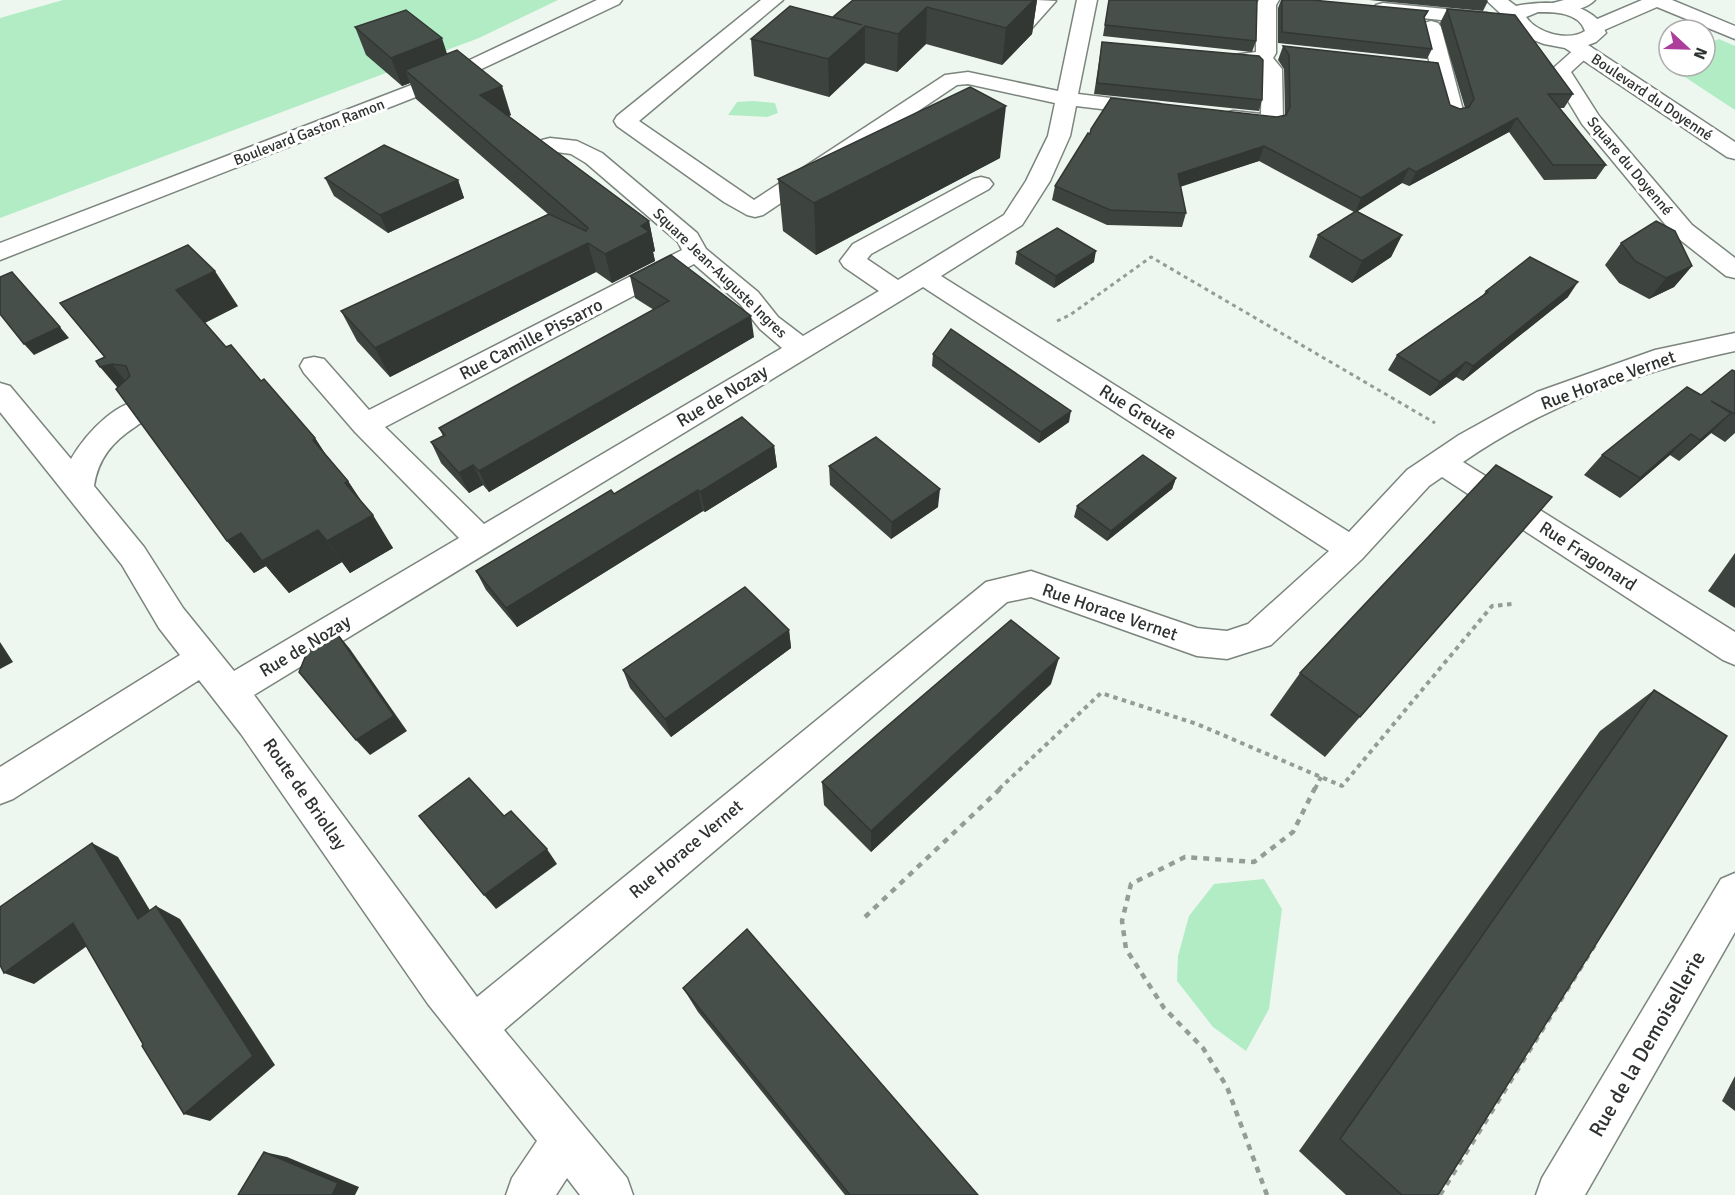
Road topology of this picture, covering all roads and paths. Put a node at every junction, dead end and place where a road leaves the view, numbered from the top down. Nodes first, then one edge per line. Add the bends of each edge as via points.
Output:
1 (612, 0) edge
2 (773, 0) edge
3 (1269, 0) edge
4 (1496, 0) edge
5 (1585, 0) edge
6 (1657, 0) edge
7 (1044, 1) edge
8 (1086, 4) edge
9 (1548, 4) edge
10 (1368, 8) edge
11 (995, 16) edge
12 (1518, 19) junction
13 (1431, 27) dead end
14 (1735, 33) edge
15 (1585, 39) junction
16 (1270, 53) junction
17 (1223, 58) edge
18 (1419, 68) edge
19 (1442, 70) junction
20 (1067, 99) junction
21 (1169, 111) edge
22 (1453, 114) edge
23 (1215, 116) edge
24 (1735, 133) edge
25 (550, 145) edge
26 (1735, 152) edge
27 (981, 184) dead end
28 (0, 252) edge
29 (696, 253) junction
30 (1735, 270) edge
31 (923, 276) junction
32 (897, 292) junction
33 (1048, 324) dead end
34 (1735, 342) edge
35 (801, 349) junction
36 (314, 366) dead end
37 (0, 393) edge
38 (141, 409) edge
39 (365, 425) junction
40 (1438, 425) dead end
41 (1441, 462) junction
42 (78, 488) junction
43 (481, 540) junction
44 (1351, 550) junction
45 (1512, 604) dead end
46 (1735, 650) edge
47 (203, 659) junction
48 (229, 692) junction
49 (1321, 777) junction
50 (0, 787) edge
51 (1735, 893) edge
52 (865, 917) dead end
53 (1602, 933) edge
54 (474, 1027) junction
55 (565, 1139) junction
56 (529, 1195) edge
57 (610, 1195) edge
58 (1267, 1195) edge
59 (1440, 1195) edge
60 (1559, 1195) edge

1 - 28 street, Boulevard Gaston Ramon via 447,78
2 - 20 street via 625,120 755,210 952,79 968,78
3 - 16 street via 1266,5
4 - 12 street, Boulevard du Doyenné
5 - 9 street
6 - 14 street
6 - 15 street
7 - 8 street
7 - 11 street via 1026,24
8 - 20 street, Rue de Nozay via 1087,43
9 - 12 street via 1530,6 1518,12
9 - 15 street, Boulevard du Doyenné via 1584,16
10 - 12 street
12 - 15 street, Boulevard du Doyenné via 1533,33
13 - 19 street
15 - 24 street, Boulevard du Doyenné
15 - 26 street, Boulevard du Doyenné
15 - 30 street, Square du Doyenné via 1560,71 1590,119 1683,230
16 - 17 street via 1246,60
16 - 23 street via 1272,122
18 - 19 street
19 - 22 street
20 - 21 street
20 - 31 street, Rue de Nozay via 1059,136 1038,181 1013,220
25 - 29 street, Square Jean-Auguste Ingres via 586,152 688,238
27 - 32 street via 862,249 853,261
29 - 35 street, Square Jean-Auguste Ingres via 749,297 769,323
29 - 39 street, Rue Camille Pissarro
31 - 32 street, Rue de Nozay
31 - 44 street, Rue Greuze
32 - 35 street, Rue de Nozay
33 - 40 path via 1070,315 1151,257
34 - 41 street, Rue Horace Vernet via 1665,357 1548,399
35 - 43 street, Rue de Nozay
36 - 39 street
37 - 42 street, Route de Briollay
38 - 42 street via 120,421 92,448
39 - 43 street
41 - 44 street, Rue Horace Vernet via 1418,478
41 - 46 street, Rue Fragonard
42 - 47 street, Route de Briollay via 133,555 171,618
43 - 48 street, Rue de Nozay
44 - 54 street, Rue Horace Vernet via 1258,635 1227,645 1197,642 1031,584 998,591
45 - 49 path via 1492,606 1342,786
47 - 48 street, Route de Briollay
47 - 50 street
48 - 54 street, Route de Briollay
49 - 52 path via 1197,724 1101,693
49 - 58 path via 1293,832 1254,862 1185,857 1131,884 1122,921 1126,949 1164,1008 1203,1048 1227,1087
51 - 60 street, Rue de la Demoisellerie
53 - 59 path
54 - 55 street, Route de Briollay
55 - 56 street
55 - 57 street, Route de Briollay

